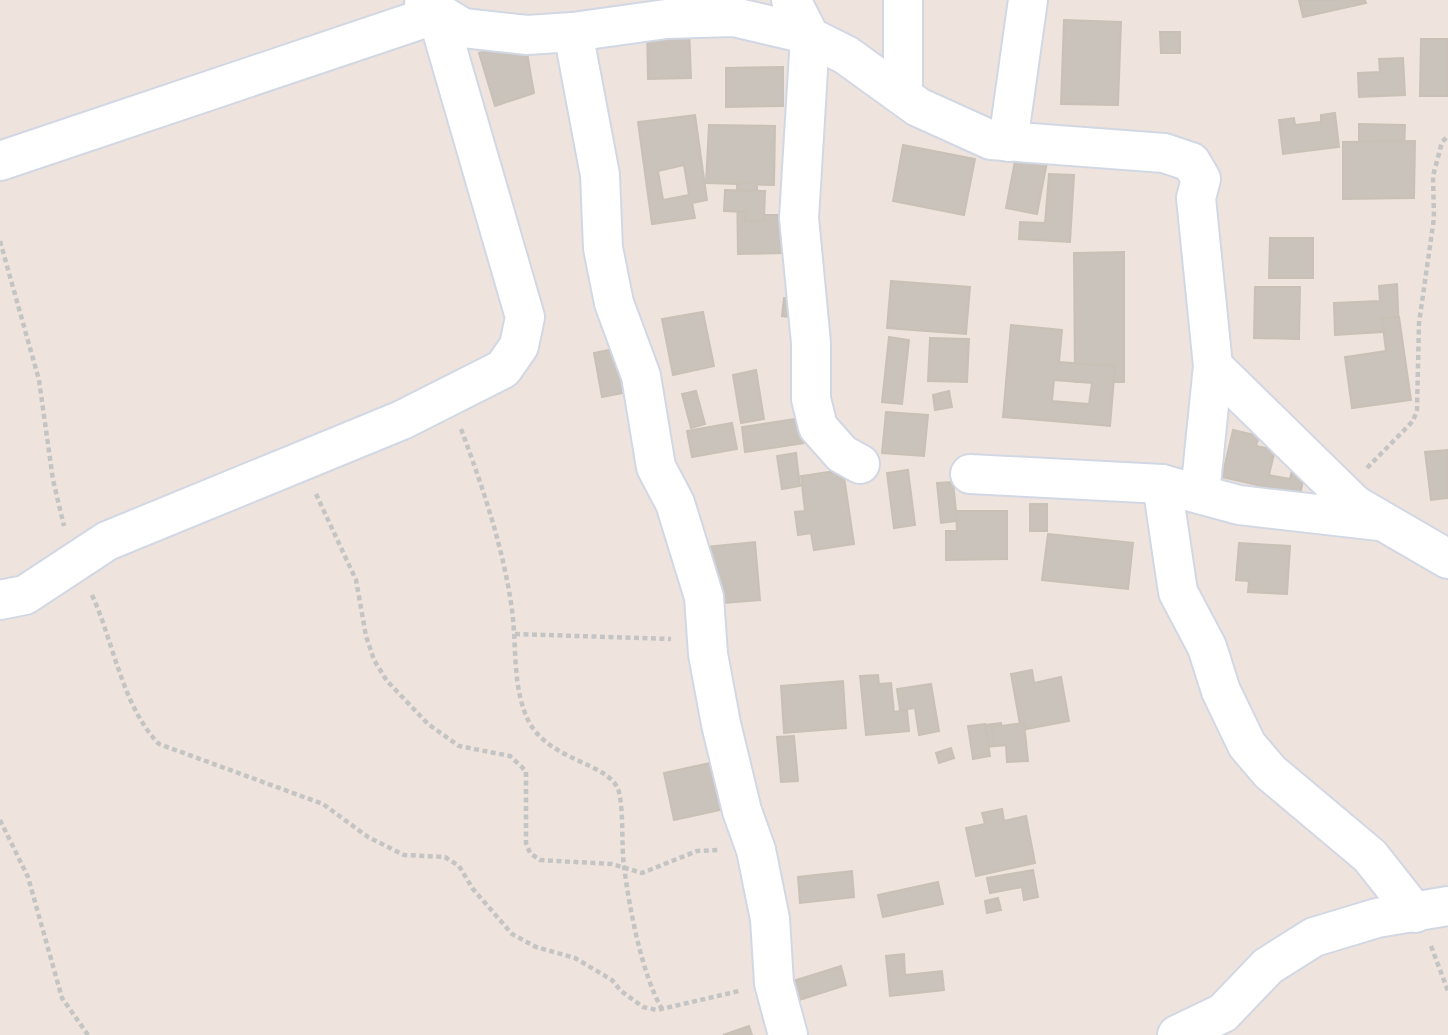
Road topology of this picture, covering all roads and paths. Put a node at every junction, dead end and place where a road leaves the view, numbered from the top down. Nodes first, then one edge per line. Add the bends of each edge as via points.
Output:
1 (791, 0) edge
2 (903, 0) edge
3 (1028, 0) edge
4 (428, 7) edge
5 (573, 32) junction
6 (810, 37) junction
7 (903, 95) junction
8 (1448, 136) edge
9 (1008, 142) junction
10 (0, 161) edge
11 (0, 241) edge
12 (1213, 366) junction
13 (449, 396) junction
14 (305, 461) junction
15 (860, 464) dead end
16 (970, 474) dead end
17 (1162, 484) junction
18 (1341, 492) junction
19 (1200, 494) junction
20 (1379, 521) junction
21 (1448, 559) edge
22 (76, 563) junction
23 (0, 600) edge
24 (515, 634) junction
25 (707, 640) junction
26 (0, 820) edge
27 (755, 847) junction
28 (624, 869) junction
29 (1432, 909) edge
30 (774, 983) junction
31 (1448, 991) edge
32 (662, 1009) junction
33 (88, 1035) edge
34 (788, 1035) edge
35 (1177, 1035) edge

1 - 6 street
2 - 7 street
3 - 9 street
4 - 5 street via 463,28 527,35
4 - 10 street
4 - 13 street via 525,317 519,346 503,369
5 - 6 street via 666,19 734,17
5 - 25 street via 600,175 603,248 614,303 641,376 656,467 675,503 700,584
6 - 7 street via 846,55
6 - 15 street via 799,218 811,343 811,398 818,427 842,454
7 - 9 street via 964,129
8 - 18 path via 1442,142 1433,176 1434,218 1419,323 1417,410 1405,430
9 - 12 street via 1164,153 1191,162 1201,179 1196,198
11 - 22 path via 39,380 52,480
12 - 18 street
12 - 19 street
13 - 14 street
13 - 24 path via 497,539
14 - 22 street via 107,541
14 - 28 path via 356,580 366,636 387,681 428,724 459,747 510,756 526,771 526,843 530,853 540,860 612,864
16 - 17 street
17 - 19 street
17 - 29 street via 1178,592 1207,646 1221,691 1247,745 1270,772
18 - 20 street
19 - 20 street via 1239,505
20 - 21 street
22 - 23 street via 25,595
22 - 32 path via 146,730 159,744 323,804 368,838 404,855 445,857 459,866 472,889 512,934 536,947 575,958 612,980 643,1007
24 - 25 path
24 - 28 path via 525,713 536,733 554,751 610,777 618,791
25 - 27 street via 721,723
26 - 33 path via 28,877 62,998
27 - 28 path via 697,851 642,873
27 - 30 street via 770,919
28 - 32 path via 647,977
29 - 31 path
29 - 35 street via 1377,919 1295,946 1268,966 1223,1013
30 - 32 path
30 - 34 street

